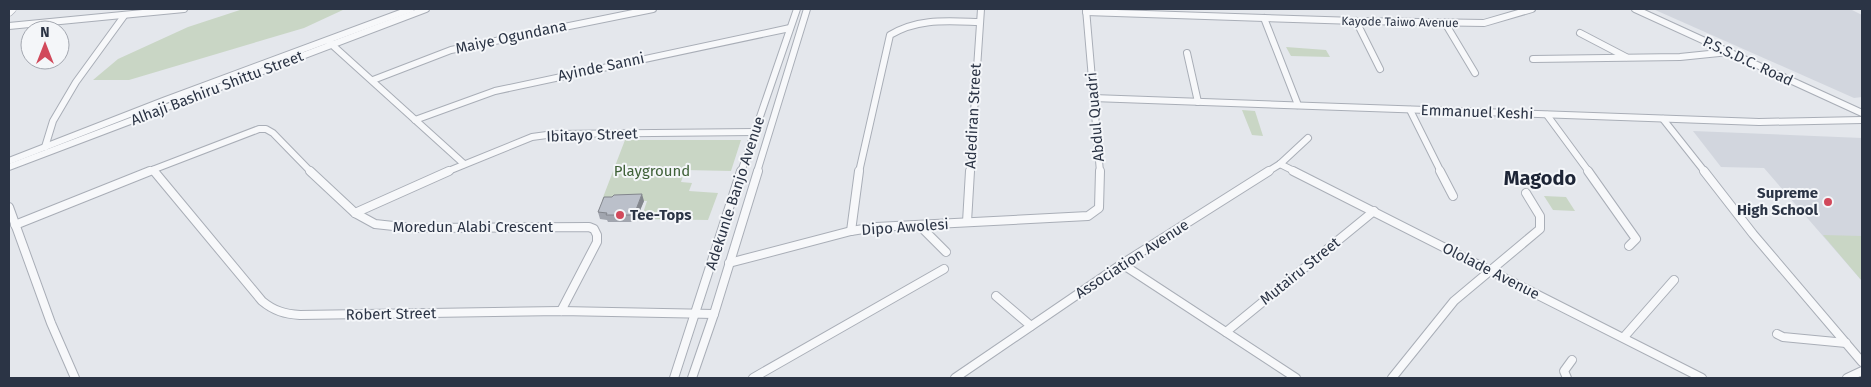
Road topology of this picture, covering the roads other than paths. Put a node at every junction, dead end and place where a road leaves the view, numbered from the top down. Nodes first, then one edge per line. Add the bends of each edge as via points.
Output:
1 (12, 9) edge
2 (184, 9) edge
3 (410, 9) edge
4 (426, 9) edge
5 (653, 9) edge
6 (797, 9) edge
7 (807, 9) edge
8 (981, 9) edge
9 (1530, 9) edge
10 (1635, 9) edge
11 (1086, 10) edge
12 (9, 12) edge
13 (1180, 12) edge
14 (124, 16) junction
15 (1264, 18) junction
16 (1356, 21) junction
17 (979, 22) junction
18 (1445, 23) junction
19 (9, 26) edge
20 (790, 28) junction
21 (1580, 33) dead end
22 (329, 42) junction
23 (1729, 52) junction
24 (1187, 53) dead end
25 (1628, 58) junction
26 (1533, 59) dead end
27 (1380, 69) dead end
28 (1475, 73) dead end
29 (373, 80) junction
30 (1093, 98) junction
31 (1198, 102) junction
32 (1298, 105) junction
33 (1410, 110) junction
34 (1862, 113) edge
35 (1547, 115) junction
36 (1663, 119) junction
37 (415, 120) junction
38 (1862, 120) edge
39 (754, 132) junction
40 (1308, 138) dead end
41 (45, 147) junction
42 (9, 161) edge
43 (464, 164) junction
44 (1280, 164) junction
45 (9, 167) edge
46 (153, 170) junction
47 (1526, 193) dead end
48 (1453, 196) dead end
49 (9, 208) edge
50 (1374, 211) junction
51 (355, 213) junction
52 (1085, 217) joint
53 (967, 222) junction
54 (15, 225) junction
55 (919, 225) junction
56 (851, 231) junction
57 (1629, 246) dead end
58 (946, 252) dead end
59 (729, 264) junction
60 (1122, 264) junction
61 (944, 269) dead end
62 (1489, 270) junction
63 (1674, 280) dead end
64 (996, 296) dead end
65 (561, 311) junction
66 (695, 314) junction
67 (714, 314) junction
68 (1031, 326) junction
69 (1226, 332) junction
70 (1777, 334) dead end
71 (1624, 337) junction
72 (1846, 343) junction
73 (1572, 360) dead end
74 (1862, 362) edge
75 (1862, 372) edge
76 (76, 378) edge
77 (674, 378) edge
78 (692, 378) edge
79 (753, 378) edge
80 (955, 378) edge
81 (1296, 378) edge
82 (1392, 378) edge
83 (1567, 378) edge
84 (1702, 378) edge
85 (1847, 378) edge

1 - 12 street
2 - 14 street
3 - 22 street, Alhaji Bashiru Shittu Street
4 - 22 street, Alhaji Bashiru Shittu Street
5 - 29 street, Maiye Ogundana via 452,50
6 - 20 street, Adekunle Banjo Avenue
7 - 59 street, Adekunle Banjo Avenue
8 - 17 street, Adediran Street
9 - 18 street, Kayode Taiwo Avenue via 1496,21
10 - 23 street, P.S.S.D.C. Road
11 - 13 street, Kayode Taiwo Avenue
11 - 30 street, Abdul Quadri
13 - 15 street, Kayode Taiwo Avenue
14 - 19 street
14 - 41 street via 52,121
15 - 16 street, Kayode Taiwo Avenue
15 - 32 street
16 - 18 street, Kayode Taiwo Avenue
16 - 27 street
17 - 53 street, Adediran Street
17 - 56 street via 911,24 890,35 859,170
18 - 28 street
20 - 37 street, Ayinde Sanni via 494,92
20 - 39 street, Adekunle Banjo Avenue
21 - 25 street
22 - 29 street
22 - 41 street, Alhaji Bashiru Shittu Street
22 - 45 street, Alhaji Bashiru Shittu Street
23 - 25 street
23 - 34 street, P.S.S.D.C. Road
24 - 31 street
25 - 26 street
29 - 37 street
30 - 31 street, Emmanuel Keshi
30 - 52 street, Abdul Quadri via 1100,164 1099,208 1096,214
31 - 32 street, Emmanuel Keshi
32 - 33 street, Emmanuel Keshi
33 - 35 street, Emmanuel Keshi
33 - 48 street
35 - 36 street, Emmanuel Keshi
35 - 57 street via 1630,228 1636,239
36 - 38 street, Emmanuel Keshi via 1759,122
36 - 72 street via 1753,234
37 - 43 street
39 - 43 street, Ibitayo Street via 554,134 532,137
39 - 66 street, Adekunle Banjo Avenue
40 - 44 street, Association Avenue
41 - 42 street, Alhaji Bashiru Shittu Street
43 - 51 street, Ibitayo Street
44 - 50 street, Ololade Avenue
44 - 60 street, Association Avenue
46 - 51 street, Moredun Alabi Crescent via 250,131 266,129
46 - 54 street, Moredun Alabi Crescent
46 - 65 street, Robert Street via 262,301 281,313
47 - 62 street via 1540,216 1540,229
49 - 54 street
50 - 62 street, Ololade Avenue
50 - 69 street, Mutairu Street
51 - 65 street, Moredun Alabi Crescent via 375,224 390,227 594,229 597,242
52 - 53 street, Dipo Awolesi
53 - 55 street, Dipo Awolesi
54 - 76 street via 51,323
55 - 56 street, Dipo Awolesi
55 - 58 street
56 - 59 street, Dipo Awolesi
59 - 67 street, Adekunle Banjo Avenue
60 - 68 street, Association Avenue
60 - 69 street
61 - 79 street
62 - 71 street, Ololade Avenue
62 - 82 street via 1454,301
63 - 71 street
64 - 68 street
65 - 66 street, Robert Street
66 - 67 street, Robert Street
66 - 77 street, Adekunle Banjo Avenue
67 - 78 street, Adekunle Banjo Avenue
68 - 80 street, Association Avenue
69 - 81 street
70 - 72 street
71 - 84 street, Ololade Avenue
72 - 74 street
73 - 83 street via 1564,371
75 - 85 street

